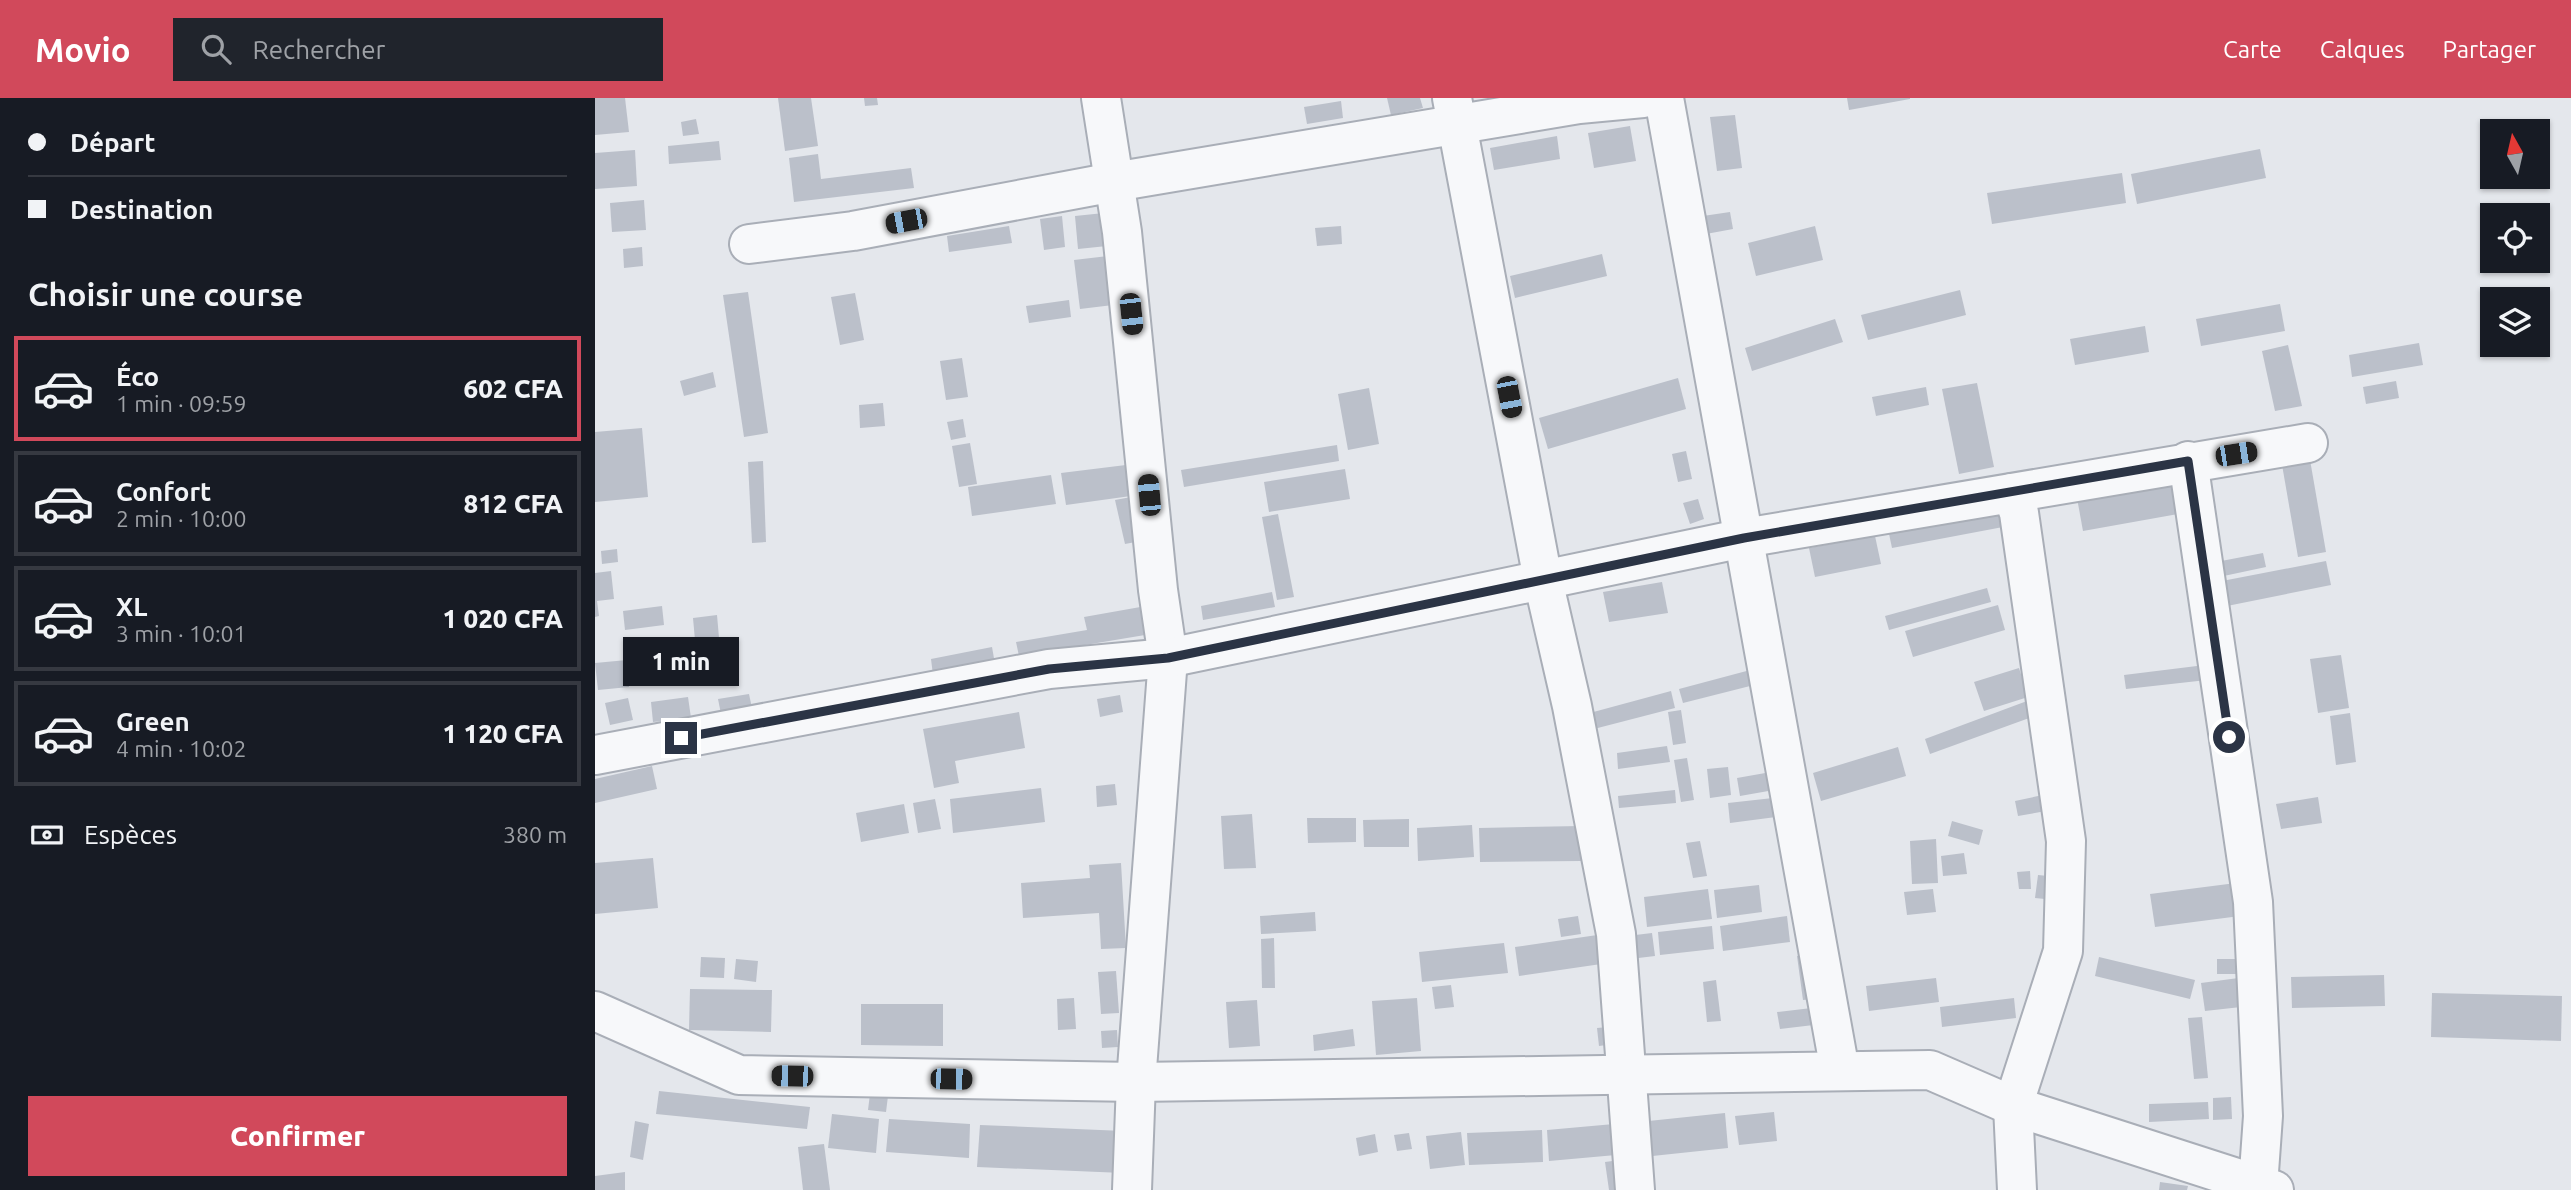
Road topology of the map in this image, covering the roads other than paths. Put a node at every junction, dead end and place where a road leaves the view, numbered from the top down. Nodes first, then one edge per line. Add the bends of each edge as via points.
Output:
1 (1101, 98) edge
2 (1643, 98) edge
3 (1664, 98) edge
4 (1454, 111) edge
5 (1114, 182) junction
6 (750, 244) dead end
7 (2308, 443) dead end
8 (2188, 461) junction
9 (2012, 493) junction
10 (1744, 538) junction
11 (1543, 580) junction
12 (1168, 658) junction
13 (595, 755) edge
14 (595, 1011) edge
15 (1840, 1071) junction
16 (1629, 1074) junction
17 (1136, 1082) junction
18 (2013, 1106) junction
19 (2266, 1188) edge
20 (1132, 1190) edge
21 (1635, 1190) edge
22 (2017, 1190) edge

1 - 5 street
2 - 4 street
3 - 10 street
4 - 5 street
4 - 11 street
5 - 6 street
5 - 12 street
7 - 8 street
8 - 9 street
8 - 19 street via 2253,902
9 - 10 street
9 - 18 street via 2019,513 2066,841 2063,951
10 - 11 street
10 - 15 street
11 - 12 street
11 - 16 street via 1616,934
12 - 13 street via 1049,669
12 - 17 street
14 - 17 street via 739,1075
15 - 16 street
15 - 18 street via 1930,1070
16 - 17 street
16 - 21 street
17 - 20 street
18 - 19 street
18 - 22 street

